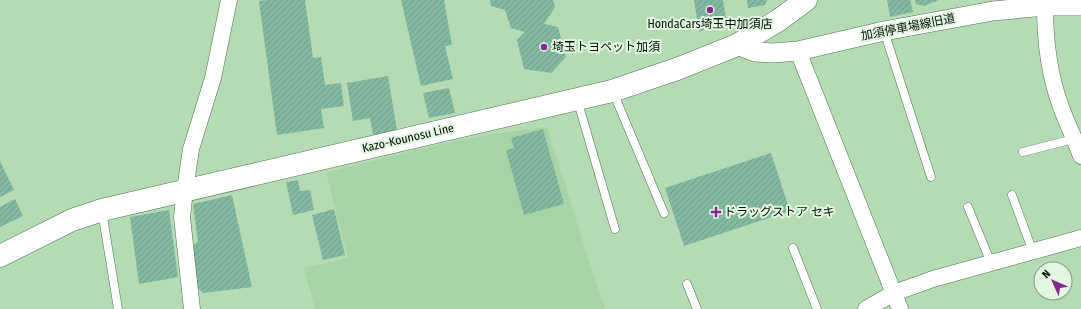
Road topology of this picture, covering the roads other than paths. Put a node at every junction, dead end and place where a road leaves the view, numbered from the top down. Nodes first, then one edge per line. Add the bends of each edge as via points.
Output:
1 (229, 0) edge
2 (806, 0) edge
3 (1045, 6) junction
4 (1081, 6) edge
5 (884, 32) junction
6 (737, 45) junction
7 (798, 51) junction
8 (612, 91) junction
9 (577, 99) junction
10 (1074, 138) junction
11 (1023, 152) dead end
12 (1081, 156) edge
13 (930, 177) dead end
14 (185, 190) junction
15 (1012, 195) dead end
16 (968, 207) dead end
17 (102, 210) junction
18 (664, 213) dead end
19 (616, 229) dead end
20 (1081, 238) edge
21 (793, 248) dead end
22 (1033, 252) junction
23 (0, 256) edge
24 (990, 264) junction
25 (687, 284) dead end
26 (894, 293) junction
27 (118, 309) edge
28 (192, 309) edge
29 (697, 309) edge
30 (817, 309) edge
31 (866, 309) edge
32 (900, 309) edge

1 - 14 street via 213,78 190,149
2 - 6 main road, Kazo-Kounosu Line via 779,20
3 - 4 street, 加須停車場線旧道
3 - 5 street, 加須停車場線旧道 via 992,8
3 - 10 street via 1049,62 1060,107
5 - 7 street, 加須停車場線旧道
5 - 13 lane
6 - 7 street, 加須停車場線旧道 via 755,52
6 - 8 main road, Kazo-Kounosu Line
7 - 26 street
8 - 9 main road, Kazo-Kounosu Line
8 - 18 lane
9 - 14 main road, Kazo-Kounosu Line
9 - 19 lane
10 - 11 lane
10 - 12 street
14 - 17 main road, Kazo-Kounosu Line
14 - 28 street via 182,217
15 - 22 lane
16 - 24 lane
17 - 23 main road, Kazo-Kounosu Line via 72,220
17 - 27 lane
20 - 22 street
21 - 30 lane
22 - 24 street
24 - 26 street via 933,279
25 - 29 lane
26 - 31 street
26 - 32 street

